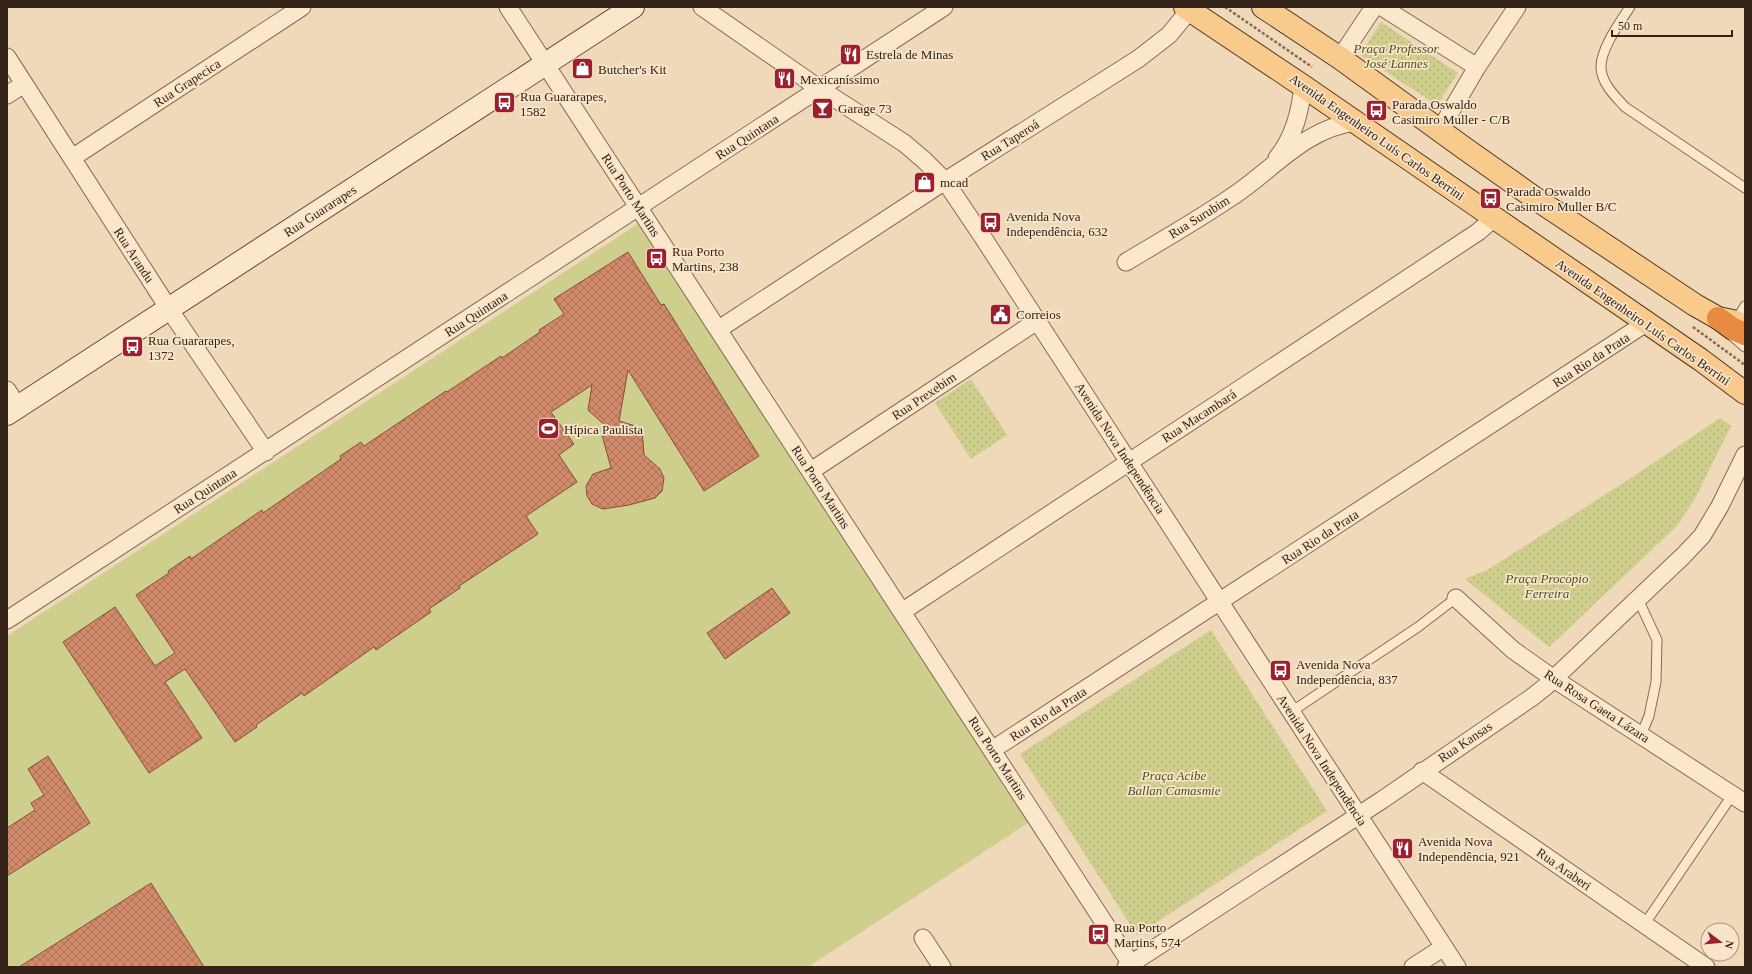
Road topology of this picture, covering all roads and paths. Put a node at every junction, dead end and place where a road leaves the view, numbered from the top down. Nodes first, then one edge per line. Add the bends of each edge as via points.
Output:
1 (302, 7) edge
2 (508, 7) edge
3 (633, 7) edge
4 (702, 7) edge
5 (944, 7) edge
6 (1263, 7) edge
7 (1374, 7) edge
8 (1382, 7) edge
9 (1517, 7) edge
10 (1630, 7) edge
11 (1189, 8) edge
12 (7, 57) edge
13 (1340, 58) junction
14 (545, 64) junction
15 (1477, 67) junction
16 (24, 84) junction
17 (1303, 86) junction
18 (820, 89) junction
19 (7, 95) edge
20 (1356, 122) junction
21 (1440, 130) junction
22 (72, 158) junction
23 (1269, 167) junction
24 (945, 181) junction
25 (1745, 188) edge
26 (639, 208) junction
27 (1494, 218) junction
28 (1126, 262) dead end
29 (1695, 305) junction
30 (169, 309) junction
31 (1037, 321) junction
32 (1738, 321) edge
33 (1646, 323) junction
34 (719, 329) junction
35 (1745, 347) edge
36 (1745, 393) edge
37 (11, 404) edge
38 (266, 452) junction
39 (1745, 455) edge
40 (1129, 463) junction
41 (811, 471) junction
42 (1456, 598) joint
43 (1638, 599) junction
44 (1220, 602) junction
45 (903, 612) junction
46 (7, 620) edge
47 (1554, 679) junction
48 (1291, 712) junction
49 (1641, 735) junction
50 (992, 750) junction
51 (1422, 771) junction
52 (1739, 798) edge
53 (1358, 815) junction
54 (1644, 925) junction
55 (923, 938) dead end
56 (1444, 948) junction
57 (1130, 966) edge
58 (942, 967) edge
59 (1413, 967) edge
60 (1456, 967) edge
61 (1706, 967) edge

1 - 22 street, Rua Grapecica
2 - 14 street, Rua Porto Martins
3 - 14 street, Rua Guararapes
4 - 18 street, Avenida Nova Independência
5 - 18 street, Rua Quintana
6 - 13 main road
7 - 13 street
8 - 15 street
9 - 15 street
10 - 25 lane via 1605,49 1601,67 1611,93 1625,107
11 - 17 main road, Avenida Engenheiro Luís Carlos Berrini
11 - 24 street, Rua Taperoá via 1169,35 1138,60
12 - 16 street, Rua Arandu
13 - 21 main road
14 - 26 street, Rua Porto Martins
14 - 30 street, Rua Guararapes
15 - 21 street
16 - 19 street
16 - 22 street, Rua Arandu
17 - 20 main road, Avenida Engenheiro Luís Carlos Berrini
17 - 23 street, Rua Surubim via 1293,130
18 - 24 street, Avenida Nova Independência via 904,143
18 - 26 street, Rua Quintana
20 - 23 street, Rua Surubim via 1337,125 1319,133
20 - 27 main road, Avenida Engenheiro Luís Carlos Berrini
21 - 29 main road via 1539,201
22 - 30 street, Rua Arandu
23 - 28 street, Rua Surubim via 1231,198
24 - 31 street, Avenida Nova Independência
24 - 34 street, Rua Taperoá
26 - 34 street, Rua Porto Martins
26 - 38 street, Rua Quintana
27 - 33 main road, Avenida Engenheiro Luís Carlos Berrini
27 - 40 street, Rua Macambará via 1478,232
29 - 32 main road
29 - 35 lane
30 - 37 street, Rua Guararapes
30 - 38 street, Rua Arandu
31 - 40 street, Avenida Nova Independência
31 - 41 street, Rua Prexebim
33 - 36 main road, Avenida Engenheiro Luís Carlos Berrini
33 - 44 street, Rua Rio da Prata
34 - 41 street, Rua Porto Martins
38 - 46 street, Rua Quintana
39 - 43 street, Rua Kansas via 1702,536
40 - 44 street, Avenida Nova Independência
40 - 45 street, Rua Macambará
41 - 45 street, Rua Porto Martins
42 - 47 street, Rua Rosa Gaeta Lázara via 1513,650
42 - 48 lane via 1418,627
43 - 47 street, Rua Kansas
43 - 49 lane via 1658,640 1656,682 1649,716
44 - 48 street, Avenida Nova Independência
44 - 50 street, Rua Rio da Prata
45 - 50 street, Rua Porto Martins
47 - 49 street, Rua Rosa Gaeta Lázara
47 - 51 street, Rua Kansas via 1531,698
48 - 53 street, Avenida Nova Independência
49 - 52 street, Rua Rosa Gaeta Lázara
50 - 57 street, Rua Porto Martins
51 - 53 street, Rua Kansas
51 - 54 street, Rua Araberi
52 - 54 lane
53 - 56 street, Avenida Nova Independência
53 - 57 street, Rua Kansas
54 - 61 street, Rua Araberi
55 - 58 street
56 - 59 street
56 - 60 street, Avenida Nova Independência

